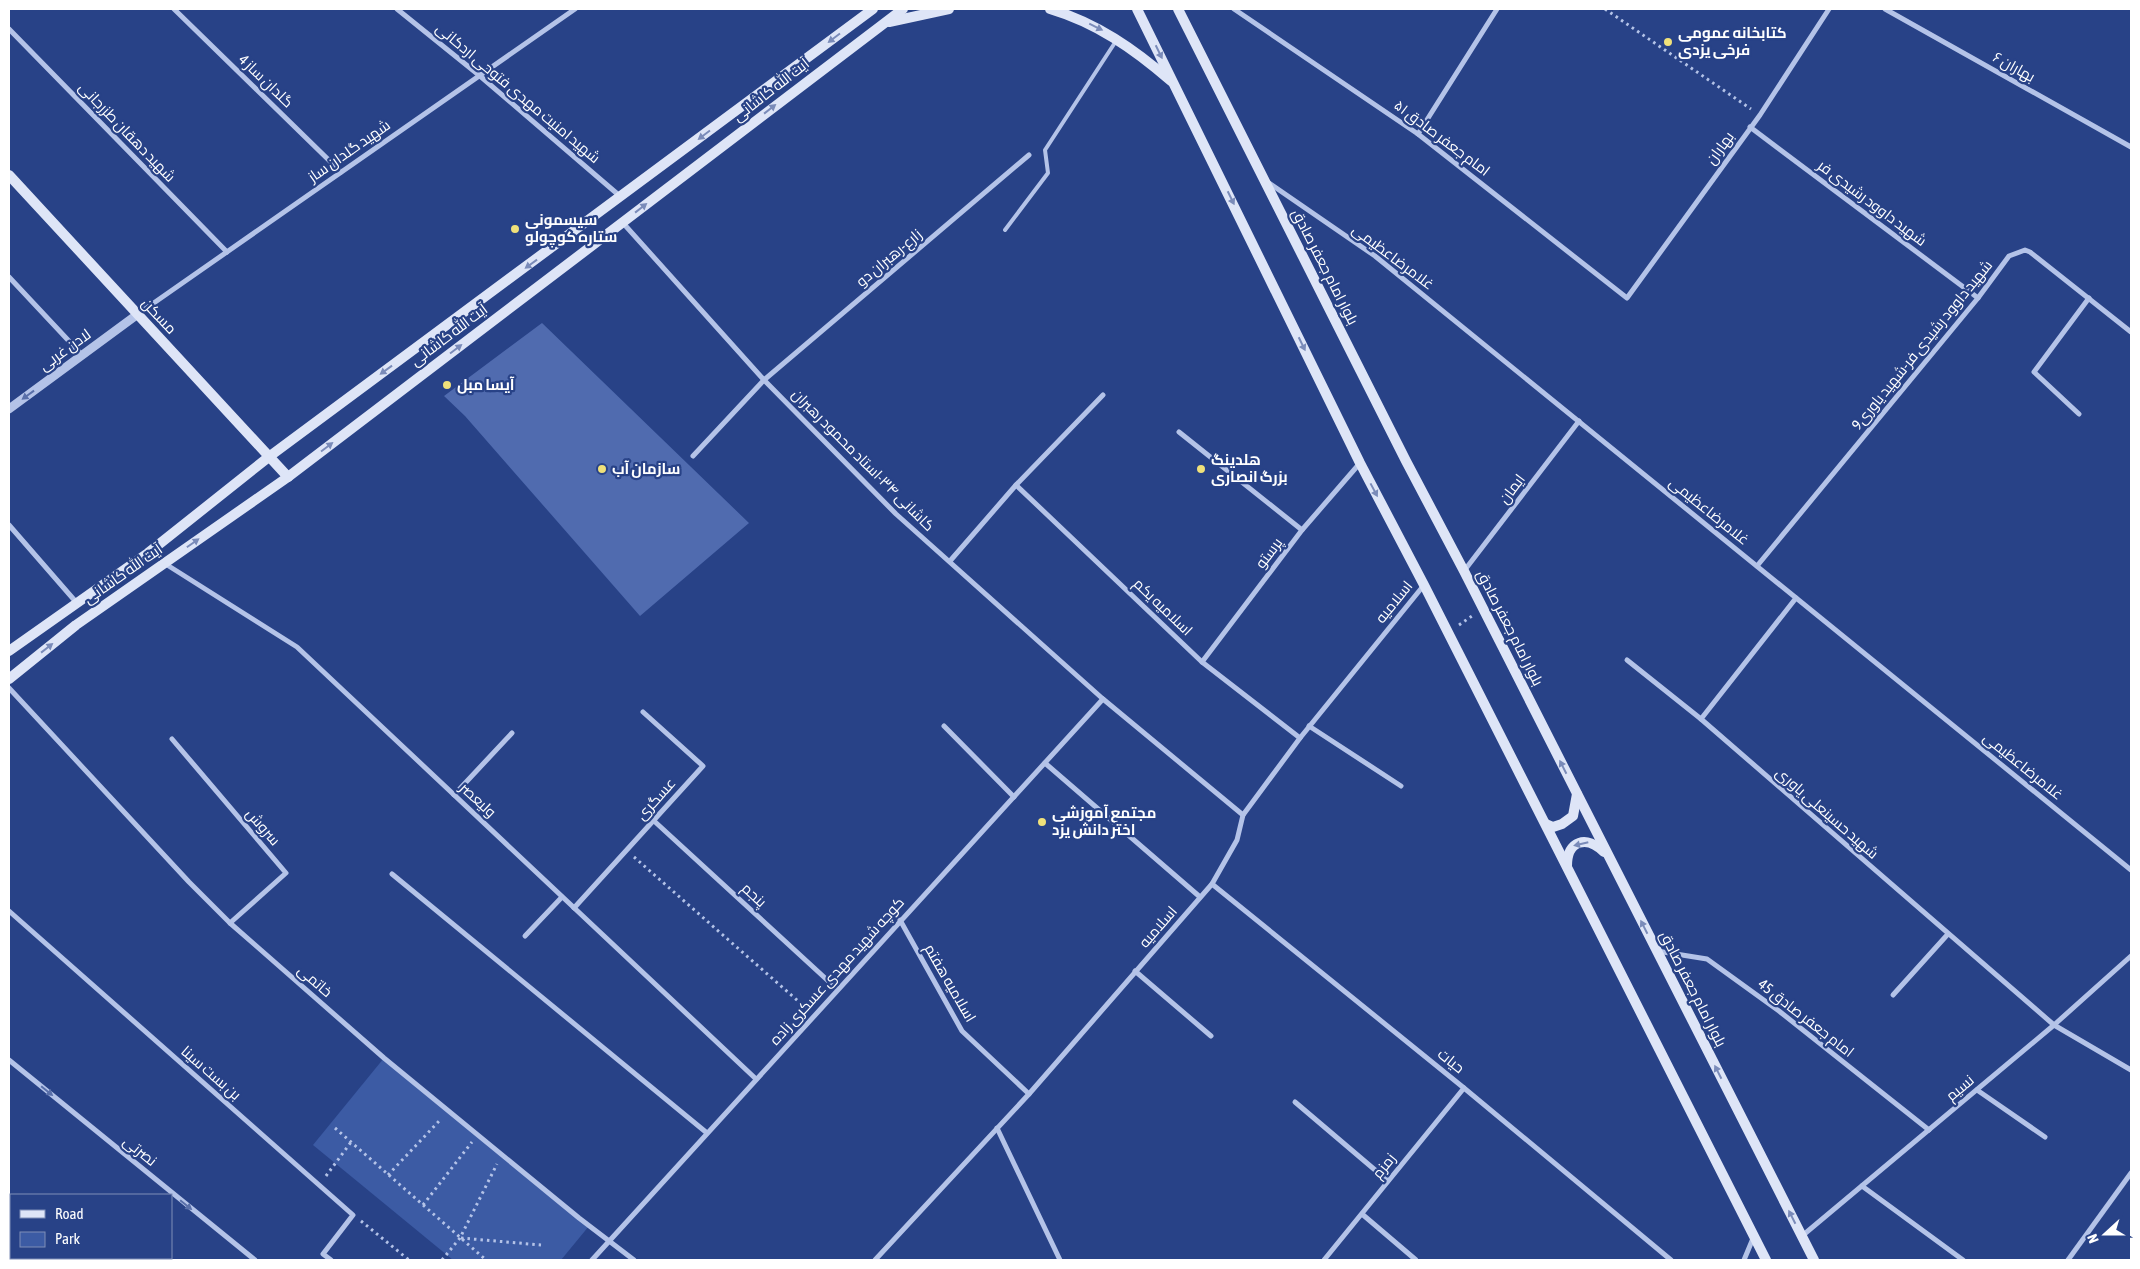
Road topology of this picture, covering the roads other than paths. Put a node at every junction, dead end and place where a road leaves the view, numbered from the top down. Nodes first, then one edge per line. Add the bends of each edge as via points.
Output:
1 (174, 9) edge
2 (397, 9) edge
3 (575, 9) edge
4 (873, 9) edge
5 (903, 9) edge
6 (949, 9) edge
7 (1050, 9) edge
8 (1137, 9) edge
9 (1180, 9) edge
10 (1234, 9) edge
11 (1497, 9) edge
12 (1829, 9) edge
13 (1885, 9) edge
14 (883, 23) junction
15 (9, 29) edge
16 (1117, 39) junction
17 (480, 76) junction
18 (1175, 85) junction
19 (1750, 127) junction
20 (1418, 134) junction
21 (2131, 147) edge
22 (1029, 155) dead end
23 (342, 172) junction
24 (9, 175) edge
25 (1264, 180) junction
26 (621, 197) junction
27 (623, 223) junction
28 (1005, 230) dead end
29 (227, 252) junction
30 (9, 277) edge
31 (1627, 298) joint
32 (1978, 298) junction
33 (2089, 298) junction
34 (138, 314) junction
35 (2131, 332) edge
36 (82, 355) junction
37 (764, 380) junction
38 (1103, 395) dead end
39 (9, 409) edge
40 (2079, 414) dead end
41 (1579, 421) junction
42 (1179, 432) dead end
43 (270, 456) junction
44 (693, 456) dead end
45 (1360, 463) junction
46 (288, 477) junction
47 (1016, 485) junction
48 (9, 524) edge
49 (1302, 530) junction
50 (950, 561) junction
51 (164, 562) junction
52 (1757, 566) junction
53 (1464, 571) junction
54 (1424, 585) junction
55 (1796, 598) junction
56 (76, 602) junction
57 (9, 651) edge
58 (1627, 660) dead end
59 (1202, 662) junction
60 (9, 679) edge
61 (9, 688) edge
62 (1103, 699) junction
63 (644, 712) dead end
64 (1701, 719) junction
65 (944, 726) dead end
66 (1310, 726) junction
67 (512, 733) dead end
68 (1300, 738) junction
69 (172, 739) dead end
70 (1045, 763) junction
71 (1401, 786) dead end
72 (1576, 794) junction
73 (454, 795) junction
74 (1014, 797) junction
75 (1243, 815) junction
76 (653, 820) junction
77 (1546, 824) junction
78 (1607, 854) junction
79 (1566, 866) junction
80 (2131, 870) edge
81 (392, 874) dead end
82 (1212, 884) junction
83 (562, 897) junction
84 (1200, 897) junction
85 (574, 908) junction
86 (9, 911) edge
87 (900, 920) junction
88 (230, 923) junction
89 (1948, 934) junction
90 (525, 936) dead end
91 (1656, 951) junction
92 (2131, 956) edge
93 (1135, 972) junction
94 (837, 989) junction
95 (1893, 995) dead end
96 (2054, 1025) junction
97 (1211, 1036) dead end
98 (9, 1060) edge
99 (2131, 1070) edge
100 (756, 1079) junction
101 (1464, 1088) junction
102 (1977, 1090) junction
103 (1029, 1094) junction
104 (1294, 1102) dead end
105 (997, 1128) junction
106 (1929, 1130) junction
107 (707, 1133) junction
108 (2045, 1137) dead end
109 (2131, 1173) edge
110 (1388, 1181) junction
111 (1862, 1186) junction
112 (1362, 1214) junction
113 (1754, 1236) junction
114 (1802, 1236) junction
115 (610, 1240) junction
116 (255, 1260) edge
117 (331, 1260) edge
118 (592, 1260) edge
119 (634, 1260) edge
120 (875, 1260) edge
121 (1060, 1260) edge
122 (1324, 1260) edge
123 (1416, 1260) edge
124 (1671, 1260) edge
125 (1744, 1260) edge
126 (1766, 1260) edge
127 (1814, 1260) edge
128 (1962, 1260) edge
129 (2068, 1260) edge

1 - 23 street, گلدان ساز 4
2 - 17 street, شهید امنیت مهدی فتوحی اردکانی
3 - 17 street, شهید گلدان ساز
4 -> 26 main road, آیت الله کاشانی
5 - 14 main road, آیت الله کاشانی
6 - 14 main road
7 -> 16 main road via 1072,15
8 -> 18 main road
9 - 25 main road, بلوار امام جعفر صادق
10 - 20 street, امام جعفر صادق ۵۱
11 - 20 street
12 - 19 street, بهاران
13 - 21 street, بهاران ۶
27 -> 14 main road, آیت الله کاشانی
15 - 29 street, شهید دهقان طزرجانی
16 - 18 main road
16 - 28 lane via 1045,150 1048,173
17 - 23 street, شهید گلدان ساز
17 - 26 street, شهید امنیت مهدی فتوحی اردکانی
18 -> 45 main road
19 - 31 street, بهاران
19 - 32 street, شهید داوود رشیدی فر
20 - 31 street, امام جعفر صادق ۵۱
22 - 37 street, زارع-رهبران دو
23 - 29 street, شهید گلدان ساز
24 - 34 main road, مسکن
25 - 41 street, غلامرضاعظیمی via 1375,256
25 - 53 main road, بلوار امام جعفر صادق
26 -> 43 main road, آیت الله کاشانی
27 - 37 street, کاشانی ۳۴-استاد محمود رهبران
46 -> 27 main road, آیت الله کاشانی
29 - 34 street, شهید گلدان ساز
30 - 36 street
32 - 33 street, شهید داوود رشیدی فر-شهید یاوری9 via 2010,256 2024,250
32 - 52 street, شهید داوود رشیدی فر-شهید یاوری9
33 - 35 street, شهید داوود رشیدی فر-شهید یاوری9
33 - 40 street via 2034,372
34 - 36 street, لادن غربی
34 - 43 main road, مسکن
36 -> 39 street, لادن غربی
37 - 44 street, زارع-رهبران دو
37 - 50 street, کاشانی ۳۴-استاد محمود رهبران via 896,514
38 - 47 street
41 - 52 street, غلامرضاعظیمی
41 - 53 street, ایمان
42 - 49 street
43 - 46 main road, مسکن
43 - 56 main road, آیت الله کاشانی via 148,553
45 - 49 street, پرستو
45 -> 54 main road
51 -> 46 main road, آیت الله کاشانی
47 - 50 street
47 - 59 street, اسلامیه یکم
48 - 56 street
49 - 59 street, پرستو
50 - 62 street, کاشانی ۳۴-استاد محمود رهبران
60 -> 51 main road, آیت الله کاشانی via 76,625
51 - 73 street, ولیعصر via 297,648
52 - 55 street, غلامرضاعظیمی
72 -> 53 main road, بلوار امام جعفر صادق
54 - 66 street, اسلامیه
54 - 77 main road
55 - 64 street
55 - 80 street, غلامرضاعظیمی
56 - 57 main road, آیت الله کاشانی
58 - 64 street, شهید حسینعلی یاوری
59 - 68 street, اسلامیه یکم
61 - 88 street, خاتمی
62 - 70 street, کوچه شهید مهدی عسکری زاده
62 - 75 street, کاشانی ۳۴-استاد محمود رهبران
63 - 76 street, عسگری via 703,766
64 - 89 street, شهید حسینعلی یاوری
65 - 74 street
66 - 68 street, اسلامیه
66 - 71 street
67 - 73 street
68 - 75 street, اسلامیه
69 - 88 street, سروش via 286,874
70 - 74 street, کوچه شهید مهدی عسکری زاده
70 - 84 street
72 - 77 main road via 1573,816 1553,827
72 - 78 main road, بلوار امام جعفر صادق
73 - 83 street, ولیعصر
74 - 87 street, کوچه شهید مهدی عسکری زاده
75 - 82 street, اسلامیه via 1237,840
76 - 85 street, عسگری
76 - 94 street, پنجم
77 - 79 main road
78 -> 79 main road via 1591,842 1581,842 1571,847
91 -> 78 main road, بلوار امام جعفر صادق
79 - 113 main road
81 - 107 street
82 - 84 street, اسلامیه
82 - 101 street, حیات
83 - 85 street, ولیعصر
83 - 90 street
84 - 93 street, اسلامیه
85 - 100 street, ولیعصر
86 - 117 street, بن بست سینا via 353,1215 323,1254
87 - 94 street, کوچه شهید مهدی عسکری زاده
87 - 103 street, اسلامیه هفتم via 962,1031
88 - 115 street, خاتمی via 384,1058
89 - 95 street
89 - 96 street, شهید حسینعلی یاوری
91 - 106 street, امام جعفر صادق 45 via 1707,959 1779,1011
114 -> 91 main road, بلوار امام جعفر صادق
92 - 96 street, نسیم
93 - 97 street
93 - 103 street, اسلامیه
94 - 100 street, کوچه شهید مهدی عسکری زاده
96 - 99 street, شهید حسینعلی یاوری
96 - 102 street, نسیم
98 -> 116 street, نصرتی
100 - 107 street, کوچه شهید مهدی عسکری زاده
101 - 110 street, زمزم
101 - 124 street, حیات
102 - 106 street, نسیم
102 - 108 street
103 - 105 street, اسلامیه
104 - 110 street
105 - 120 street, اسلامیه
105 - 121 street
106 - 111 street, نسیم
107 - 115 street, کوچه شهید مهدی عسکری زاده
109 - 129 street
110 - 112 street, زمزم
111 - 114 street, نسیم
111 - 128 street
112 - 122 street, زمزم
112 - 123 street
113 - 125 street
113 - 126 main road
114 - 127 main road, بلوار امام جعفر صادق
115 - 118 street, کوچه شهید مهدی عسکری زاده
115 - 119 street, خاتمی

